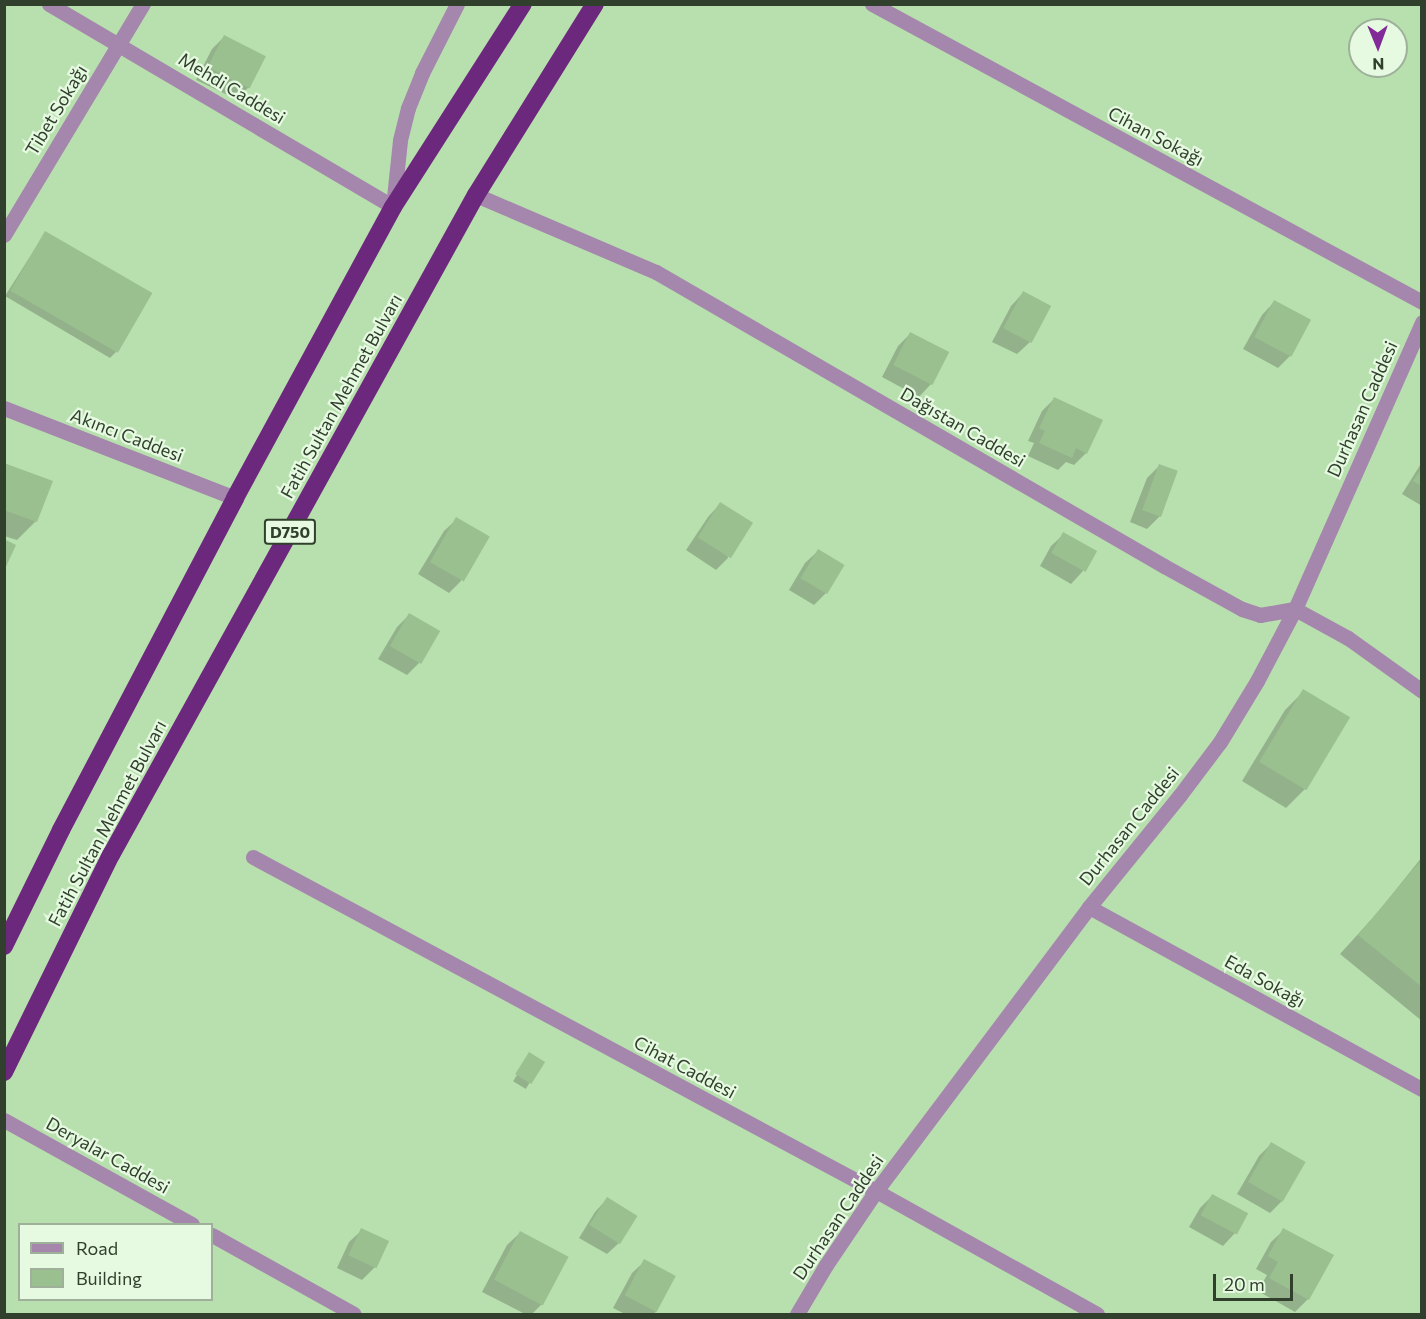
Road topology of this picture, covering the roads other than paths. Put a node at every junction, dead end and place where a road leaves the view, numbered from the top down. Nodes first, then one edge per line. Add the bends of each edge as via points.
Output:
1 (49, 4) edge
2 (142, 4) edge
3 (457, 4) edge
4 (524, 4) edge
5 (595, 4) edge
6 (872, 4) edge
7 (118, 43) junction
8 (477, 195) junction
9 (393, 207) junction
10 (4, 235) edge
11 (1422, 302) edge
12 (1422, 322) edge
13 (4, 408) edge
14 (235, 498) junction
15 (1295, 609) junction
16 (1422, 690) edge
17 (253, 857) dead end
18 (1089, 907) junction
19 (4, 946) edge
20 (4, 1072) edge
21 (1422, 1089) edge
22 (4, 1120) edge
23 (876, 1191) junction
24 (190, 1223) edge
25 (213, 1236) edge
26 (354, 1314) edge
27 (797, 1314) edge
28 (1097, 1314) edge

1 - 7 street, Mehdi Caddesi
2 - 7 street, Tibet Sokağı
3 - 9 street via 408,108 400,140
4 - 9 highway, Fatih Sultan Mehmet Bulvarı
5 - 8 highway, Fatih Sultan Mehmet Bulvarı / D750
6 - 11 street, Cihan Sokağı
7 - 9 street, Mehdi Caddesi
7 - 10 street, Tibet Sokağı
8 - 15 street, Dağıstan Caddesi via 656,272 1242,609 1260,615
8 - 20 highway, Fatih Sultan Mehmet Bulvarı / D750 via 111,855
9 - 14 highway, Fatih Sultan Mehmet Bulvarı
12 - 15 street, Durhasan Caddesi
13 - 14 street, Akıncı Caddesi
14 - 19 highway, Fatih Sultan Mehmet Bulvarı
15 - 16 street via 1348,638
15 - 18 street, Durhasan Caddesi via 1220,741
17 - 23 street, Cihat Caddesi
18 - 21 street, Eda Sokağı
18 - 23 street, Durhasan Caddesi
22 - 24 street, Deryalar Caddesi
23 - 27 street, Durhasan Caddesi
23 - 28 street, Cihat Caddesi
25 - 26 street

